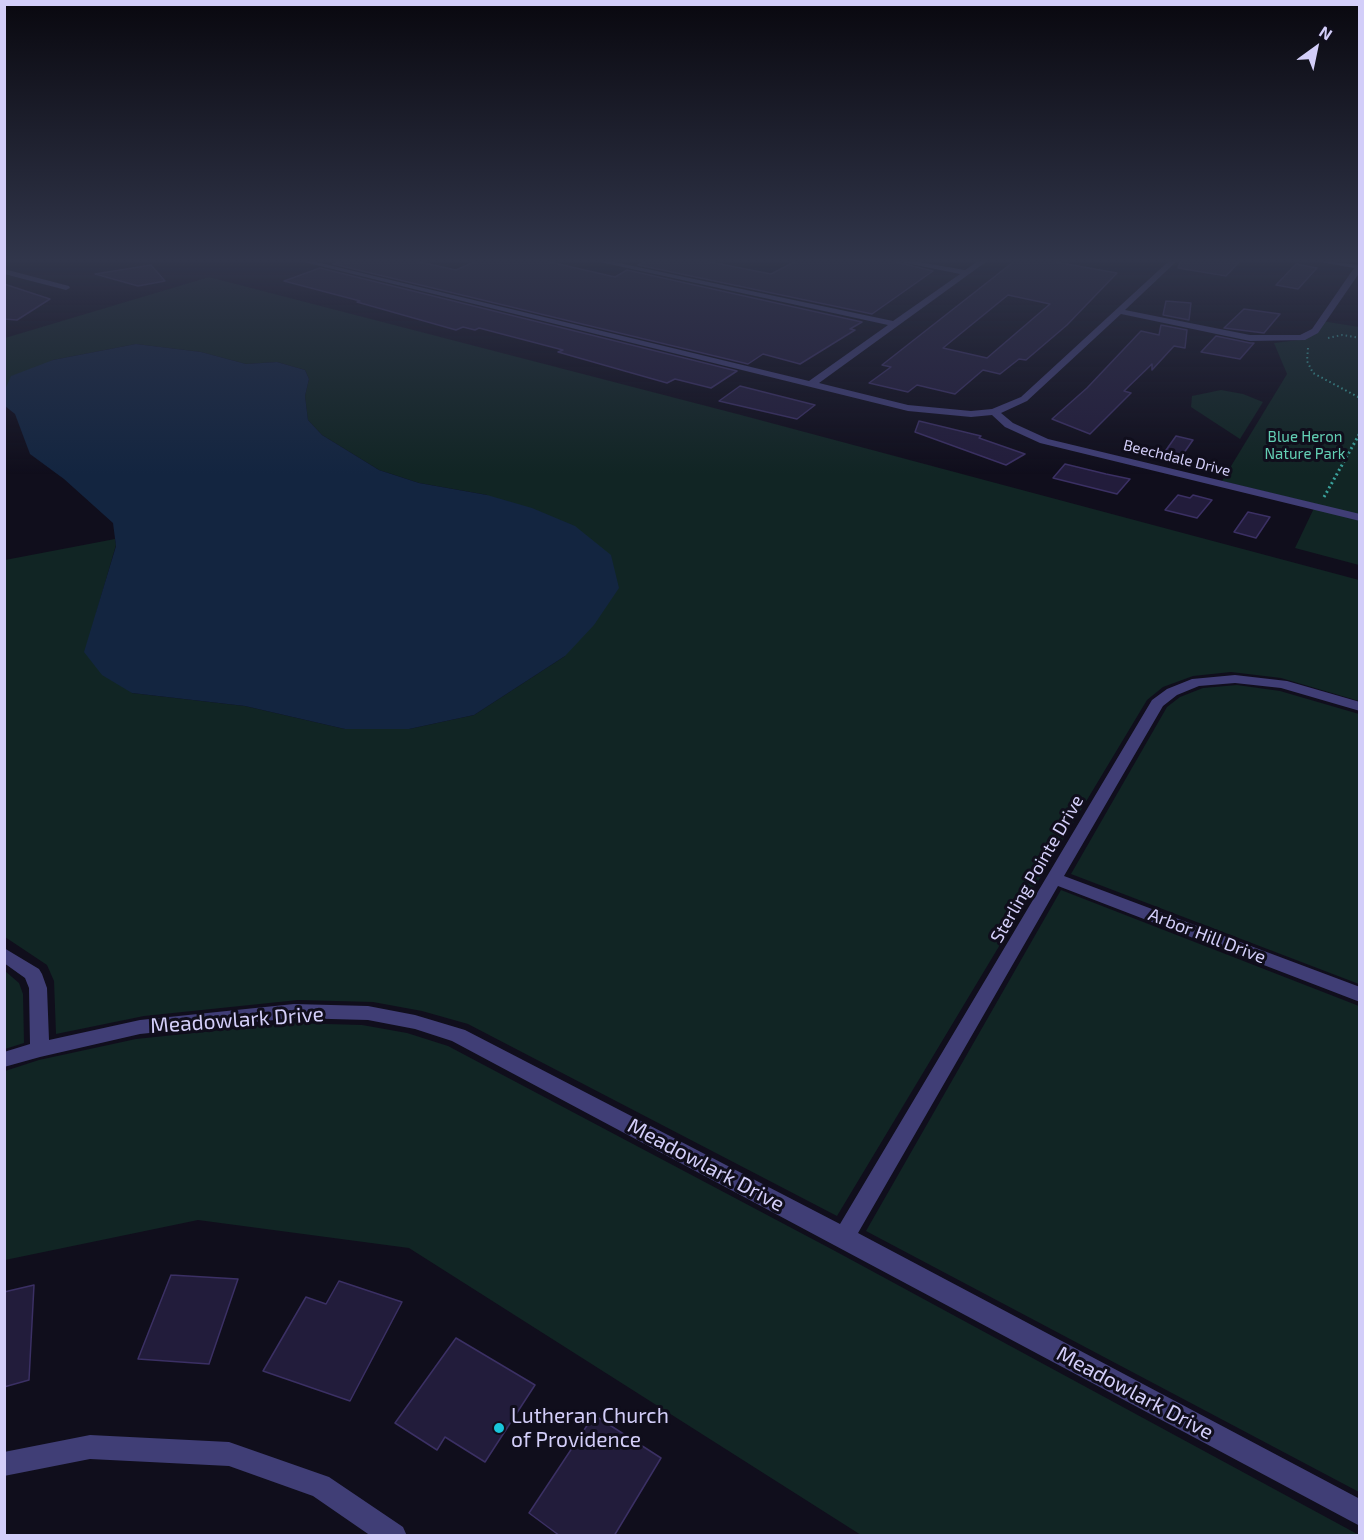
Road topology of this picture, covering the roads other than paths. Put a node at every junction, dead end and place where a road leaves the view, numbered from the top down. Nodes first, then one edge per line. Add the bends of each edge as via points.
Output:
1 (589, 331) edge
2 (885, 331) edge
3 (1098, 331) edge
4 (1214, 331) edge
5 (1314, 331) edge
6 (810, 385) junction
7 (994, 412) junction
8 (1359, 518) edge
9 (1359, 707) edge
10 (1054, 878) junction
11 (4, 954) edge
12 (1359, 995) edge
13 (40, 1049) junction
14 (4, 1060) edge
15 (844, 1237) junction
16 (4, 1464) edge
17 (1359, 1514) edge
18 (394, 1536) edge

1 - 6 street
2 - 6 street
3 - 7 street via 1024,399
4 - 5 street via 1250,338 1302,338
6 - 7 street via 908,408 971,414
7 - 8 street, Beechdale Drive via 1044,441
9 - 10 street, Sterling Pointe Drive via 1282,684 1235,679 1197,682 1172,692 1157,703
10 - 12 street, Arbor Hill Drive
10 - 15 street, Sterling Pointe Drive
11 - 13 street via 33,974 36,981
13 - 14 street, Meadowlark Drive
13 - 15 street, Meadowlark Drive via 140,1027 294,1011 368,1013 415,1022 458,1035
15 - 17 street, Meadowlark Drive
16 - 18 street via 90,1447 229,1454 320,1486

